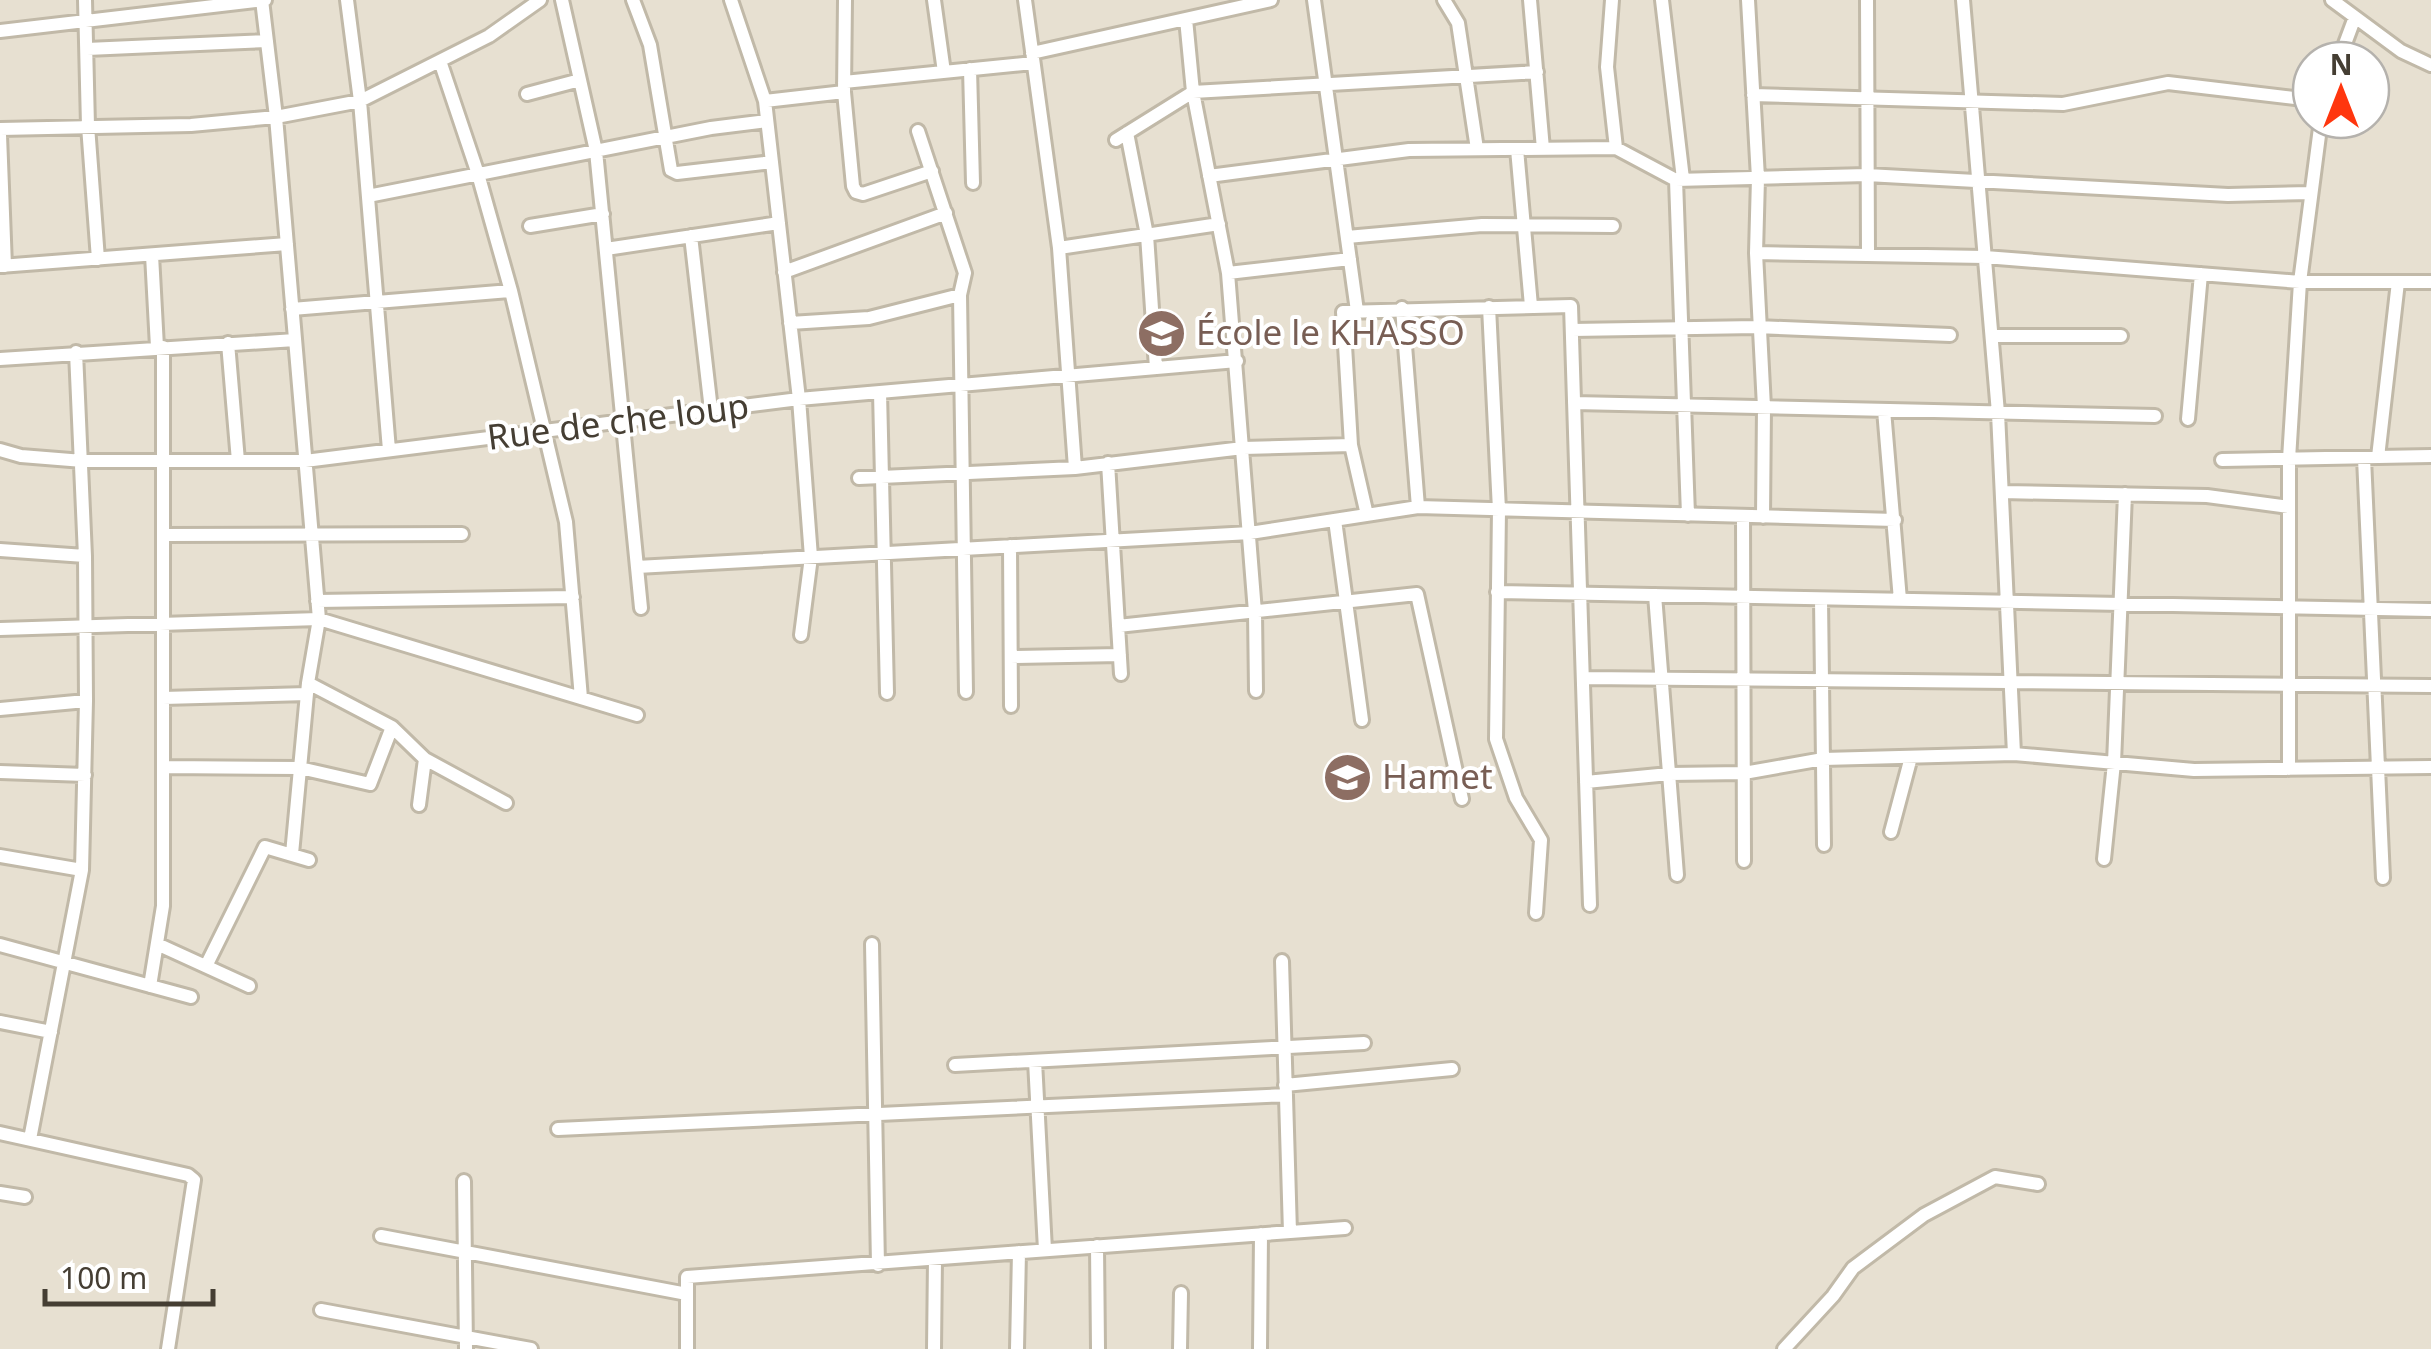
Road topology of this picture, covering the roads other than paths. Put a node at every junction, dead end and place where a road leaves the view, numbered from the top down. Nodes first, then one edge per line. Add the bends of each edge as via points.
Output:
1 (84, 0) edge
2 (263, 0) edge
3 (347, 0) edge
4 (540, 0) edge
5 (562, 0) edge
6 (633, 0) edge
7 (731, 0) edge
8 (845, 0) edge
9 (934, 0) edge
10 (1024, 0) edge
11 (1271, 0) edge
12 (1314, 0) edge
13 (1444, 0) edge
14 (1530, 0) edge
15 (1612, 0) edge
16 (1662, 0) edge
17 (1748, 0) edge
18 (1866, 0) edge
19 (1962, 0) edge
20 (2332, 0) edge
21 (2355, 17) junction
22 (1186, 19) junction
23 (86, 21) junction
24 (0, 30) edge
25 (2346, 40) edge
26 (267, 41) junction
27 (87, 48) junction
28 (1032, 58) junction
29 (440, 61) junction
30 (2431, 66) edge
31 (970, 69) junction
32 (944, 72) junction
33 (1537, 72) junction
34 (1466, 78) junction
35 (580, 80) junction
36 (1327, 84) junction
37 (844, 87) junction
38 (1193, 92) junction
39 (527, 94) dead end
40 (1753, 95) junction
41 (1867, 98) junction
42 (2291, 98) edge
43 (1971, 100) junction
44 (360, 101) junction
45 (765, 101) junction
46 (276, 117) junction
47 (767, 121) junction
48 (88, 126) junction
49 (0, 132) edge
50 (918, 132) dead end
51 (665, 138) junction
52 (2318, 140) edge
53 (1616, 148) junction
54 (1477, 149) junction
55 (1517, 149) junction
56 (1543, 149) junction
57 (596, 151) junction
58 (1337, 159) junction
59 (772, 162) junction
60 (932, 171) junction
61 (478, 174) junction
62 (1867, 175) junction
63 (1209, 176) junction
64 (1758, 178) junction
65 (1680, 180) junction
66 (1978, 181) junction
67 (974, 183) dead end
68 (2311, 193) junction
69 (368, 196) junction
70 (946, 213) junction
71 (603, 214) junction
72 (778, 224) junction
73 (1218, 224) junction
74 (1524, 225) junction
75 (530, 226) dead end
76 (1613, 226) dead end
77 (1147, 235) junction
78 (691, 236) junction
79 (1347, 237) junction
80 (287, 244) junction
81 (606, 248) junction
82 (1059, 248) junction
83 (1756, 253) junction
84 (152, 255) junction
85 (1868, 255) junction
86 (1985, 257) junction
87 (98, 259) junction
88 (1350, 259) junction
89 (2, 266) edge
90 (784, 272) junction
91 (1228, 273) junction
92 (2201, 274) junction
93 (2300, 282) junction
94 (2398, 282) junction
95 (2431, 282) edge
96 (510, 291) junction
97 (960, 295) junction
98 (376, 300) junction
99 (1531, 306) junction
100 (1489, 307) junction
101 (1402, 308) junction
102 (292, 310) junction
103 (1356, 311) junction
104 (790, 323) junction
105 (1757, 327) junction
106 (1681, 329) junction
107 (1572, 330) junction
108 (1950, 335) dead end
109 (1992, 336) junction
110 (2122, 336) dead end
111 (295, 340) junction
112 (228, 343) junction
113 (160, 347) junction
114 (76, 352) junction
115 (0, 359) edge
116 (1236, 361) junction
117 (1156, 368) junction
118 (1070, 376) junction
119 (961, 385) junction
120 (880, 392) junction
121 (799, 400) junction
122 (1574, 402) junction
123 (1683, 405) junction
124 (1764, 407) junction
125 (711, 410) junction
126 (1884, 410) junction
127 (1998, 413) junction
128 (2155, 416) dead end
129 (2188, 419) dead end
130 (622, 421) junction
131 (544, 431) junction
132 (1351, 444) junction
133 (1243, 448) junction
134 (0, 450) edge
135 (389, 450) junction
136 (2431, 456) edge
137 (2371, 458) junction
138 (2290, 459) junction
139 (2222, 460) dead end
140 (83, 461) junction
141 (163, 461) junction
142 (238, 461) junction
143 (306, 461) junction
144 (1108, 463) junction
145 (1075, 468) junction
146 (962, 473) junction
147 (859, 478) dead end
148 (883, 478) junction
149 (2002, 492) junction
150 (2125, 494) junction
151 (2289, 507) junction
152 (1418, 508) junction
153 (1499, 510) junction
154 (1579, 512) junction
155 (1367, 515) junction
156 (1688, 515) junction
157 (1742, 516) junction
158 (1763, 517) junction
159 (1335, 520) junction
160 (1895, 520) junction
161 (1250, 533) junction
162 (462, 534) dead end
163 (163, 535) junction
164 (312, 535) junction
165 (1112, 540) junction
166 (1010, 546) junction
167 (964, 549) junction
168 (0, 550) edge
169 (885, 553) junction
170 (85, 556) junction
171 (811, 557) junction
172 (637, 567) junction
173 (1496, 592) junction
174 (1580, 594) junction
175 (1654, 595) junction
176 (572, 597) junction
177 (1743, 597) junction
178 (1821, 598) junction
179 (1900, 600) junction
180 (318, 601) junction
181 (1346, 602) junction
182 (2007, 602) junction
183 (2118, 604) junction
184 (2289, 607) junction
185 (641, 608) dead end
186 (2371, 608) junction
187 (2431, 610) edge
188 (1256, 612) junction
189 (319, 619) junction
190 (163, 623) junction
191 (84, 626) junction
192 (1118, 626) junction
193 (0, 629) edge
194 (802, 634) dead end
195 (1120, 654) junction
196 (1011, 657) junction
197 (1121, 674) dead end
198 (1583, 678) junction
199 (1661, 678) junction
200 (1744, 679) junction
201 (1822, 680) junction
202 (2010, 682) junction
203 (2117, 683) junction
204 (2287, 685) junction
205 (2374, 686) junction
206 (2431, 686) edge
207 (308, 689) junction
208 (966, 692) dead end
209 (1256, 692) dead end
210 (886, 693) dead end
211 (163, 698) junction
212 (581, 698) junction
213 (86, 701) junction
214 (1011, 706) dead end
215 (0, 708) edge
216 (637, 715) dead end
217 (1362, 720) dead end
218 (392, 727) junction
219 (2014, 754) junction
220 (1910, 757) junction
221 (425, 759) junction
222 (1823, 759) junction
223 (2114, 763) junction
224 (163, 767) junction
225 (2431, 767) edge
226 (300, 768) junction
227 (2378, 768) junction
228 (2289, 769) junction
229 (0, 772) edge
230 (1744, 773) junction
231 (1668, 774) junction
232 (85, 775) junction
233 (1586, 782) junction
234 (1462, 799) dead end
235 (506, 803) dead end
236 (419, 805) dead end
237 (1891, 832) dead end
238 (1824, 845) dead end
239 (292, 854) junction
240 (0, 856) edge
241 (2104, 859) dead end
242 (309, 860) dead end
243 (1744, 861) dead end
244 (82, 870) junction
245 (1676, 875) dead end
246 (2384, 878) dead end
247 (1590, 905) dead end
248 (1536, 913) dead end
249 (157, 944) junction
250 (872, 944) dead end
251 (0, 945) edge
252 (64, 962) junction
253 (1282, 962) dead end
254 (206, 966) junction
255 (150, 986) junction
256 (250, 986) dead end
257 (191, 997) dead end
258 (0, 1022) edge
259 (51, 1032) junction
260 (1364, 1043) dead end
261 (1284, 1048) junction
262 (1035, 1061) junction
263 (955, 1066) dead end
264 (1452, 1069) dead end
265 (1285, 1090) junction
266 (1038, 1107) junction
267 (875, 1114) junction
268 (558, 1129) dead end
269 (0, 1133) edge
270 (30, 1139) junction
271 (464, 1180) dead end
272 (2038, 1184) dead end
273 (0, 1192) edge
274 (24, 1196) dead end
275 (1345, 1228) dead end
276 (1290, 1232) junction
277 (1261, 1234) junction
278 (381, 1236) dead end
279 (1098, 1246) junction
280 (1045, 1250) junction
281 (465, 1252) junction
282 (1019, 1252) junction
283 (935, 1258) junction
284 (878, 1265) junction
285 (1181, 1293) dead end
286 (687, 1294) junction
287 (321, 1310) dead end
288 (466, 1343) edge
289 (168, 1349) edge
290 (531, 1349) edge
291 (687, 1349) edge
292 (934, 1349) edge
293 (1017, 1349) edge
294 (1098, 1349) edge
295 (1180, 1349) edge
296 (1260, 1349) edge
297 (1784, 1349) edge

1 - 23 street
2 - 23 street
2 - 26 street
3 - 44 street
4 - 29 street
5 - 35 street
6 - 51 street via 650,46
7 - 45 street
8 - 37 street
9 - 32 street
10 - 28 street
11 - 22 street
12 - 36 street
13 - 34 street via 1458,23
14 - 33 street
15 - 53 street via 1607,67
16 - 65 street
17 - 40 street
18 - 41 street
19 - 43 street
20 - 21 street
21 - 25 street
21 - 30 street
22 - 28 street
22 - 38 street
23 - 24 street
23 - 27 street
26 - 27 street
26 - 46 street
27 - 48 street
28 - 31 street
28 - 82 street
29 - 44 street
29 - 61 street
31 - 32 street
31 - 67 street
32 - 37 street
33 - 34 street
33 - 56 street
34 - 36 street
34 - 54 street
35 - 39 street
35 - 57 street
36 - 38 street
36 - 58 street
37 - 45 street
37 - 60 street via 856,192
38 - 63 street
38 - 77 street via 1122,136
40 - 41 street
40 - 64 street
41 - 43 street
41 - 62 street
42 - 43 street via 2168,83 2063,104
43 - 66 street
44 - 46 street
44 - 69 street
45 - 47 street
46 - 48 street
46 - 80 street
47 - 51 street
47 - 59 street
48 - 49 street
48 - 87 street
49 - 89 street
50 - 60 street
51 - 57 street
51 - 59 street via 677,173
52 - 68 street
53 - 56 street
53 - 65 street
54 - 55 street
54 - 58 street
55 - 56 street
55 - 74 street
57 - 61 street
57 - 71 street
58 - 63 street
58 - 79 street
59 - 72 street
60 - 70 street
61 - 69 street
61 - 96 street
62 - 64 street
62 - 66 street
62 - 85 street
63 - 73 street
64 - 65 street
64 - 83 street
65 - 106 street
66 - 68 street
66 - 86 street
68 - 93 street
69 - 98 street
70 - 90 street
70 - 97 street via 965,272
71 - 75 street
71 - 81 street
72 - 78 street
72 - 90 street
73 - 77 street
73 - 91 street
74 - 76 street
74 - 79 street
74 - 99 street
77 - 82 street
77 - 117 street
78 - 81 street
78 - 125 street
79 - 88 street
80 - 84 street
80 - 102 street
81 - 130 street
82 - 118 street
83 - 85 street
83 - 105 street
84 - 87 street
84 - 113 street
85 - 86 street
86 - 92 street
86 - 109 street
87 - 89 street
88 - 91 street
88 - 103 street
90 - 104 street
91 - 116 street
92 - 93 street
92 - 129 street
93 - 94 street
93 - 138 street
94 - 95 street
94 - 137 street
96 - 98 street
96 - 131 street
97 - 104 street via 869,318
97 - 119 street
98 - 102 street
98 - 135 street
99 - 100 street
99 - 107 street via 1571,306
100 - 101 street
100 - 153 street
101 - 103 street
101 - 152 street
102 - 111 street
103 - 132 street via 1343,312
104 - 121 street
105 - 106 street
105 - 108 street
105 - 124 street
106 - 107 street
106 - 123 street
107 - 122 street
109 - 110 street
109 - 127 street
111 - 112 street
111 - 143 street
112 - 113 street
112 - 142 street
113 - 114 street
113 - 141 street
114 - 115 street
114 - 140 street
116 - 117 street, Rue de che loup
116 - 133 street
117 - 118 street, Rue de che loup
118 - 119 street, Rue de che loup
118 - 145 street
119 - 120 street, Rue de che loup
119 - 146 street
120 - 121 street, Rue de che loup
120 - 148 street
121 - 125 street, Rue de che loup
121 - 171 street
122 - 123 street
122 - 154 street
123 - 124 street
123 - 156 street
124 - 126 street
124 - 158 street
125 - 130 street, Rue de che loup
126 - 127 street
126 - 160 street
127 - 128 street
127 - 149 street
130 - 131 street, Rue de che loup
130 - 172 street
131 - 135 street, Rue de che loup
131 - 176 street via 566,522
132 - 133 street
132 - 155 street
133 - 144 street
133 - 161 street
134 - 140 street, Rue de che loup
135 - 143 street, Rue de che loup
136 - 137 street
137 - 138 street
137 - 186 street
138 - 139 street
138 - 151 street
140 - 141 street, Rue de che loup
140 - 170 street
141 - 142 street, Rue de che loup
141 - 163 street
142 - 143 street, Rue de che loup
143 - 164 street
144 - 145 street
144 - 165 street
145 - 146 street
146 - 148 street
146 - 167 street
147 - 148 street
148 - 169 street
149 - 150 street
149 - 182 street
150 - 151 street
150 - 183 street
151 - 184 street
152 - 153 street
152 - 155 street
153 - 154 street
153 - 173 street
154 - 156 street
154 - 174 street
155 - 159 street
156 - 157 street
157 - 158 street
157 - 177 street
158 - 160 street
159 - 161 street
159 - 181 street
160 - 179 street
161 - 165 street
161 - 188 street
162 - 164 street
163 - 164 street
163 - 190 street
164 - 180 street
165 - 166 street
165 - 192 street
166 - 167 street
166 - 196 street
167 - 169 street
167 - 208 street
168 - 170 street
169 - 171 street
169 - 210 street
170 - 191 street
171 - 172 street
171 - 194 street
172 - 185 street
173 - 174 street
173 - 248 street via 1496,740 1516,798 1541,840
174 - 175 street
174 - 198 street
175 - 177 street
175 - 199 street
176 - 180 street
176 - 212 street
177 - 178 street
177 - 200 street
178 - 179 street
178 - 201 street
179 - 182 street
180 - 189 street
181 - 188 street
181 - 217 street
181 - 234 street via 1417,594
182 - 183 street
182 - 202 street
183 - 184 street
183 - 203 street
184 - 186 street
184 - 204 street
186 - 187 street
186 - 205 street
188 - 192 street
188 - 209 street
189 - 190 street
189 - 207 street
189 - 212 street
190 - 191 street
190 - 211 street
191 - 193 street
191 - 213 street
192 - 195 street
195 - 196 street
195 - 197 street
196 - 214 street
198 - 199 street
198 - 233 street
199 - 200 street
199 - 231 street
200 - 201 street
200 - 230 street
201 - 202 street
201 - 222 street
202 - 203 street
202 - 219 street
203 - 204 street
203 - 223 street
204 - 205 street
204 - 228 street
205 - 206 street
205 - 227 street
207 - 211 street
207 - 218 street
207 - 226 street
211 - 224 street
212 - 216 street
213 - 215 street
213 - 232 street
218 - 221 street
218 - 226 street via 370,784
219 - 220 street
219 - 223 street
220 - 222 street
220 - 237 street
221 - 235 street
221 - 236 street
222 - 230 street
222 - 238 street
223 - 228 street
223 - 241 street
224 - 226 street
224 - 249 street
225 - 227 street
226 - 239 street
227 - 228 street
227 - 246 street
229 - 232 street
230 - 231 street
230 - 243 street
231 - 233 street
231 - 245 street
232 - 244 street
233 - 247 street
239 - 242 street
239 - 254 street via 265,847
240 - 244 street
244 - 252 street
249 - 254 street
249 - 255 street
250 - 267 street
251 - 252 street
252 - 255 street
252 - 259 street
253 - 261 street
254 - 256 street
255 - 257 street
258 - 259 street
259 - 270 street
260 - 261 street
261 - 262 street
261 - 265 street
262 - 263 street
262 - 266 street
264 - 265 street
265 - 266 street
265 - 276 street
266 - 267 street
266 - 280 street
267 - 268 street
267 - 284 street
269 - 270 street
270 - 289 street via 194,1180
271 - 281 street
272 - 297 street via 1996,1177 1924,1214 1853,1268
273 - 274 street
275 - 276 street
276 - 277 street
277 - 279 street
277 - 296 street
278 - 281 street
279 - 280 street
279 - 294 street
280 - 282 street
281 - 286 street
281 - 288 street
282 - 283 street
282 - 293 street
283 - 284 street
283 - 292 street
284 - 286 street via 687,1277
285 - 295 street
286 - 291 street
287 - 288 street
288 - 290 street

